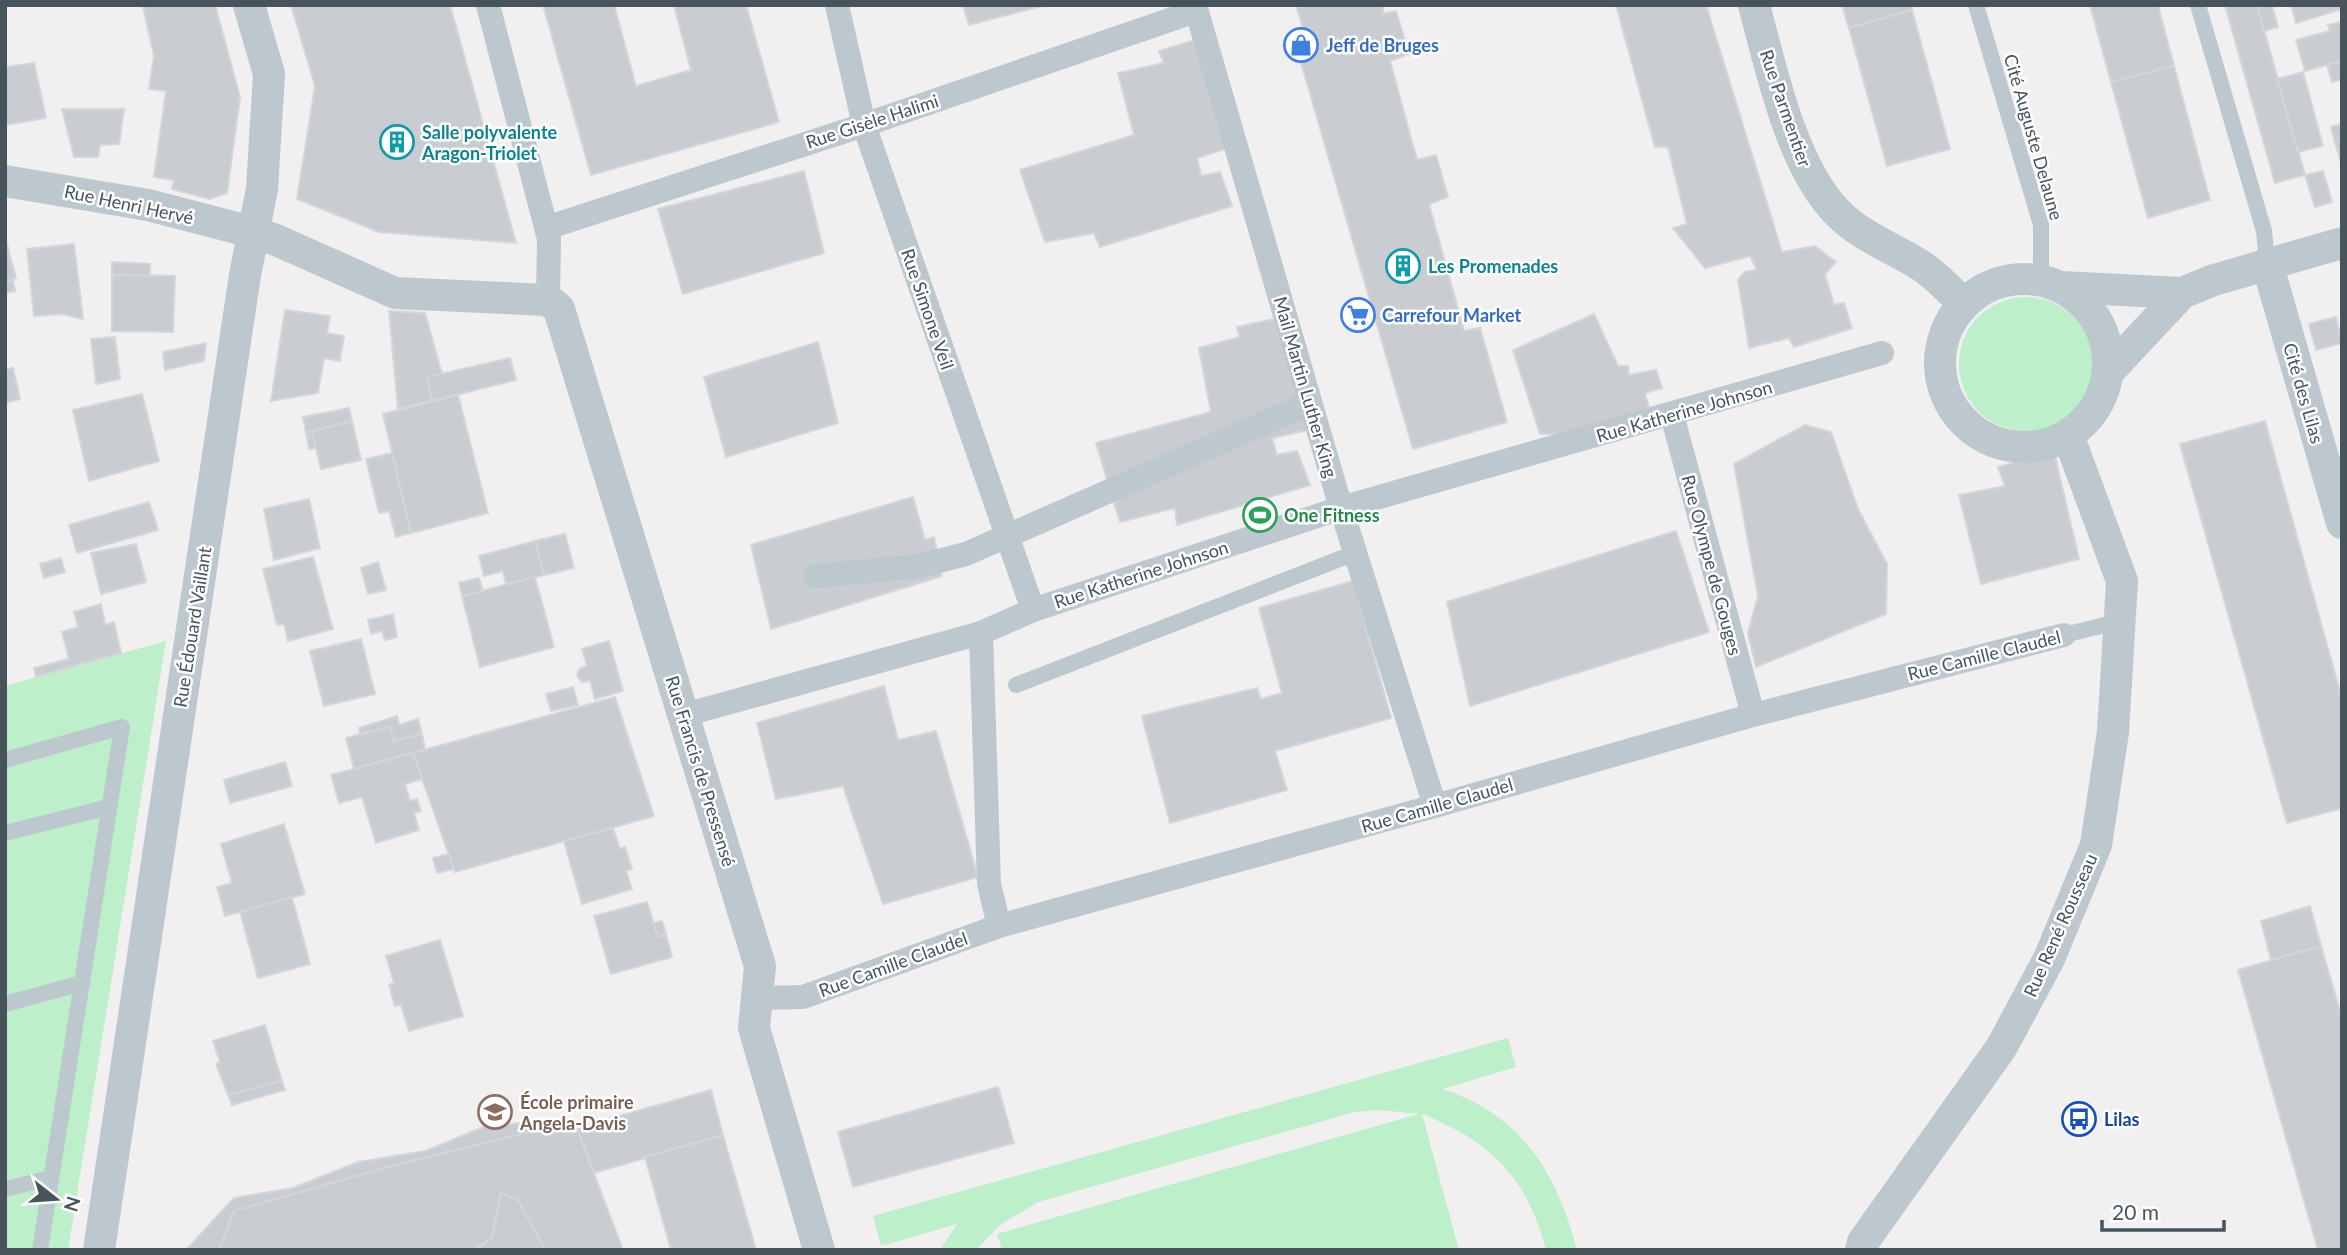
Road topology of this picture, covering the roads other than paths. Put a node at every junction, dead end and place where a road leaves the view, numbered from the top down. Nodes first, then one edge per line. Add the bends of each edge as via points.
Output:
1 (249, 5) edge
2 (488, 5) edge
3 (837, 5) edge
4 (1754, 5) edge
5 (1976, 5) edge
6 (2198, 5) edge
7 (1196, 8) edge
8 (864, 125) junction
9 (5, 181) edge
10 (546, 228) junction
11 (252, 232) junction
12 (2342, 243) edge
13 (2267, 263) junction
14 (2051, 283) junction
15 (2182, 293) junction
16 (548, 300) junction
17 (1964, 304) junction
18 (1882, 353) dead end
19 (2108, 372) junction
20 (1310, 402) junction
21 (1672, 415) junction
22 (2068, 435) junction
23 (1341, 508) junction
24 (2342, 523) edge
25 (1007, 536) junction
26 (1355, 553) junction
27 (817, 576) dead end
28 (1033, 610) junction
29 (2121, 621) junction
30 (981, 633) junction
31 (2064, 635) joint
32 (1016, 685) dead end
33 (684, 715) junction
34 (1752, 715) junction
35 (5, 760) edge
36 (1435, 806) junction
37 (109, 807) junction
38 (5, 833) edge
39 (999, 926) junction
40 (82, 983) junction
41 (757, 998) junction
42 (5, 1004) edge
43 (51, 1178) junction
44 (5, 1189) edge
45 (40, 1250) edge
46 (99, 1250) edge
47 (819, 1250) edge
48 (1861, 1250) edge

1 - 11 street, Rue Édouard Vaillant via 269,74 262,189
2 - 10 street
3 - 8 street, Rue Simone Veil
4 - 17 street, Rue Parmentier via 1778,94 1809,174 1838,214 1924,267
5 - 14 lane, Cité Auguste Delaune via 2041,225
6 - 13 lane via 2264,231
7 - 8 street, Rue Gisèle Halimi
7 - 20 street, Mail Martin Luther King
8 - 10 street, Rue Gisèle Halimi
8 - 25 street, Rue Simone Veil
9 - 11 street, Rue Henri Hervé via 148,205
10 - 16 street
11 - 16 street via 395,293
11 - 46 street, Rue Édouard Vaillant
12 - 13 street
13 - 15 street
13 - 24 street, Cité des Lilas
14 - 15 street
14 - 17 street via 1999,282
14 - 19 street via 2082,302 2098,322 2107,346
15 - 19 street
16 - 33 street, Rue Francis de Pressensé via 559,309
17 - 22 street via 1950,324 1940,371 1958,416 1976,432 2010,446 2046,445
18 - 21 street, Rue Katherine Johnson
19 - 22 street via 2102,397 2088,419
20 - 23 street, Mail Martin Luther King
20 - 25 street
21 - 23 street, Rue Katherine Johnson
21 - 34 street, Rue Olympe de Gouges
22 - 29 street, Rue René Rousseau via 2122,581
23 - 26 street, Mail Martin Luther King
23 - 28 street, Rue Katherine Johnson
25 - 27 street via 966,554 919,566
25 - 28 street, Rue Simone Veil
26 - 32 lane
26 - 36 street, Mail Martin Luther King
28 - 30 street, Rue Katherine Johnson
29 - 31 lane, Rue Camille Claudel
29 - 48 street, Rue René Rousseau via 2096,845 2049,960 2001,1048
30 - 33 street, Rue Katherine Johnson
30 - 39 street via 989,884
31 - 34 street, Rue Camille Claudel
33 - 41 street, Rue Francis de Pressensé via 760,966
34 - 36 street, Rue Camille Claudel
35 - 37 lane via 122,727
36 - 39 street, Rue Camille Claudel
37 - 38 lane
37 - 40 lane
39 - 41 street, Rue Camille Claudel via 803,997
40 - 42 lane
40 - 43 lane
41 - 47 street, Rue Francis de Pressensé via 754,1028
43 - 44 lane
43 - 45 lane

